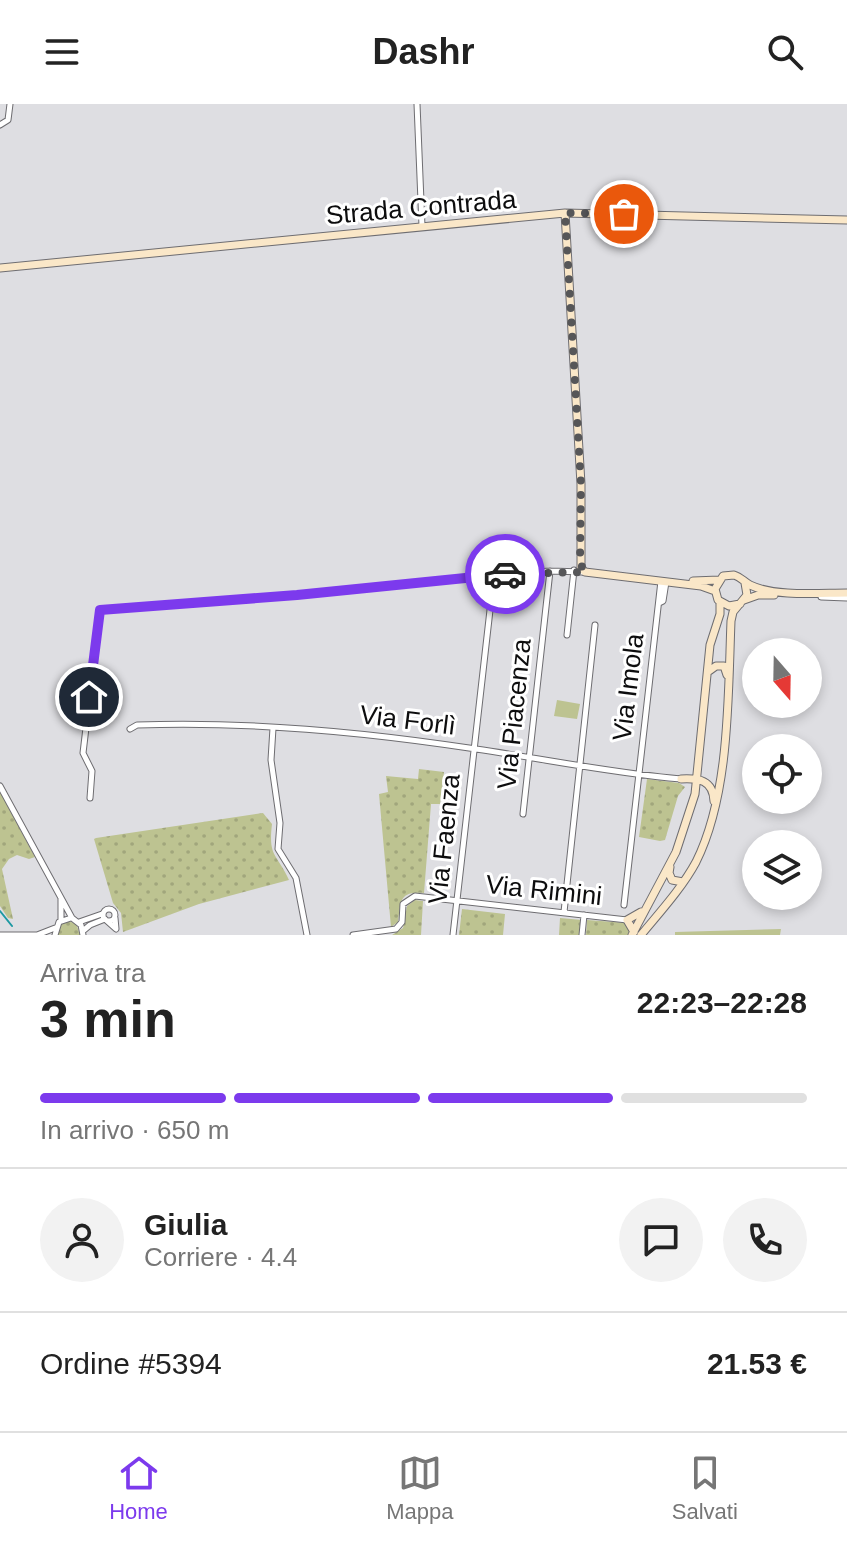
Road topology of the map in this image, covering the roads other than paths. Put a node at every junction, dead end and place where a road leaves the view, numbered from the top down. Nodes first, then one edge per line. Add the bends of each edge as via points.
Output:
1 (10, 104) edge
2 (417, 104) edge
3 (0, 125) edge
4 (565, 213) junction
5 (847, 220) edge
6 (422, 226) junction
7 (0, 268) edge
8 (574, 570) junction
9 (550, 571) junction
10 (585, 572) junction
11 (494, 575) junction
12 (719, 580) junction
13 (667, 582) junction
14 (745, 583) junction
15 (715, 591) junction
16 (847, 595) edge
17 (743, 601) junction
18 (720, 602) junction
19 (595, 625) dead end
20 (567, 635) dead end
21 (709, 671) junction
22 (729, 689) junction
23 (273, 728) junction
24 (130, 729) dead end
25 (703, 737) junction
26 (474, 748) junction
27 (530, 757) junction
28 (580, 766) junction
29 (638, 775) junction
30 (684, 779) junction
31 (699, 779) junction
32 (0, 786) edge
33 (695, 794) junction
34 (90, 798) dead end
35 (523, 814) dead end
36 (712, 819) junction
37 (673, 857) junction
38 (683, 882) junction
39 (656, 888) junction
40 (61, 898) junction
41 (457, 901) junction
42 (624, 905) dead end
43 (564, 912) junction
44 (584, 915) junction
45 (114, 917) junction
46 (72, 918) junction
47 (105, 918) junction
48 (61, 920) junction
49 (627, 920) junction
50 (79, 922) junction
51 (0, 932) edge
52 (55, 932) edge
53 (117, 932) edge
54 (84, 933) edge
55 (636, 934) edge
56 (38, 935) edge
57 (307, 935) edge
58 (353, 935) edge
59 (453, 935) edge
60 (582, 935) edge

1 - 3 street via 8,120
2 - 6 street
4 - 5 street, Strada Contrada
4 - 6 street, Strada Contrada
4 - 10 street via 581,484 580,563
6 - 7 street, Strada Contrada
8 - 9 street
8 - 10 street
8 - 20 street
9 - 11 street
9 - 27 street, Via Piacenza
10 - 13 street
11 - 26 street, Via Faenza
11 - 34 street via 100,610 83,753 92,771
12 - 13 street
12 - 14 street via 731,574
12 - 15 street
13 - 15 street
13 - 29 street, Via Imola via 659,603
14 - 16 street via 785,592
14 - 17 street
15 - 18 street
16 - 17 street via 766,594
17 - 18 street via 729,606
17 - 22 street via 731,621
18 - 21 street
19 - 28 street
21 - 22 street via 724,666
21 - 25 street
22 - 36 street
23 - 24 street, Via Forlì
23 - 26 street, Via Forlì
23 - 57 street via 278,849 296,878
25 - 30 street via 696,769
25 - 31 street
26 - 27 street, Via Forlì
26 - 41 street, Via Faenza
27 - 28 street, Via Forlì
27 - 35 street, Via Piacenza
28 - 29 street, Via Forlì
28 - 43 street
29 - 30 street, Via Forlì
29 - 42 street, Via Imola
30 - 31 street
30 - 33 street
31 - 33 street
31 - 36 street via 712,788
32 - 40 street
33 - 37 street
36 - 38 street
37 - 38 street via 670,878
37 - 39 street
38 - 55 street
39 - 49 street via 641,912
39 - 55 street
40 - 46 street
40 - 48 street
41 - 43 street, Via Rimini
41 - 58 street, Via Rimini via 411,897 403,904 396,929
41 - 59 street, Via Faenza
43 - 44 street, Via Rimini
44 - 49 street, Via Rimini
44 - 60 street
45 - 47 street
45 - 47 street via 107,910
45 - 53 street
46 - 48 street
46 - 50 street
47 - 50 street
47 - 53 street
47 - 54 street
48 - 52 street
49 - 55 street
50 - 54 street
51 - 56 street
52 - 56 street

